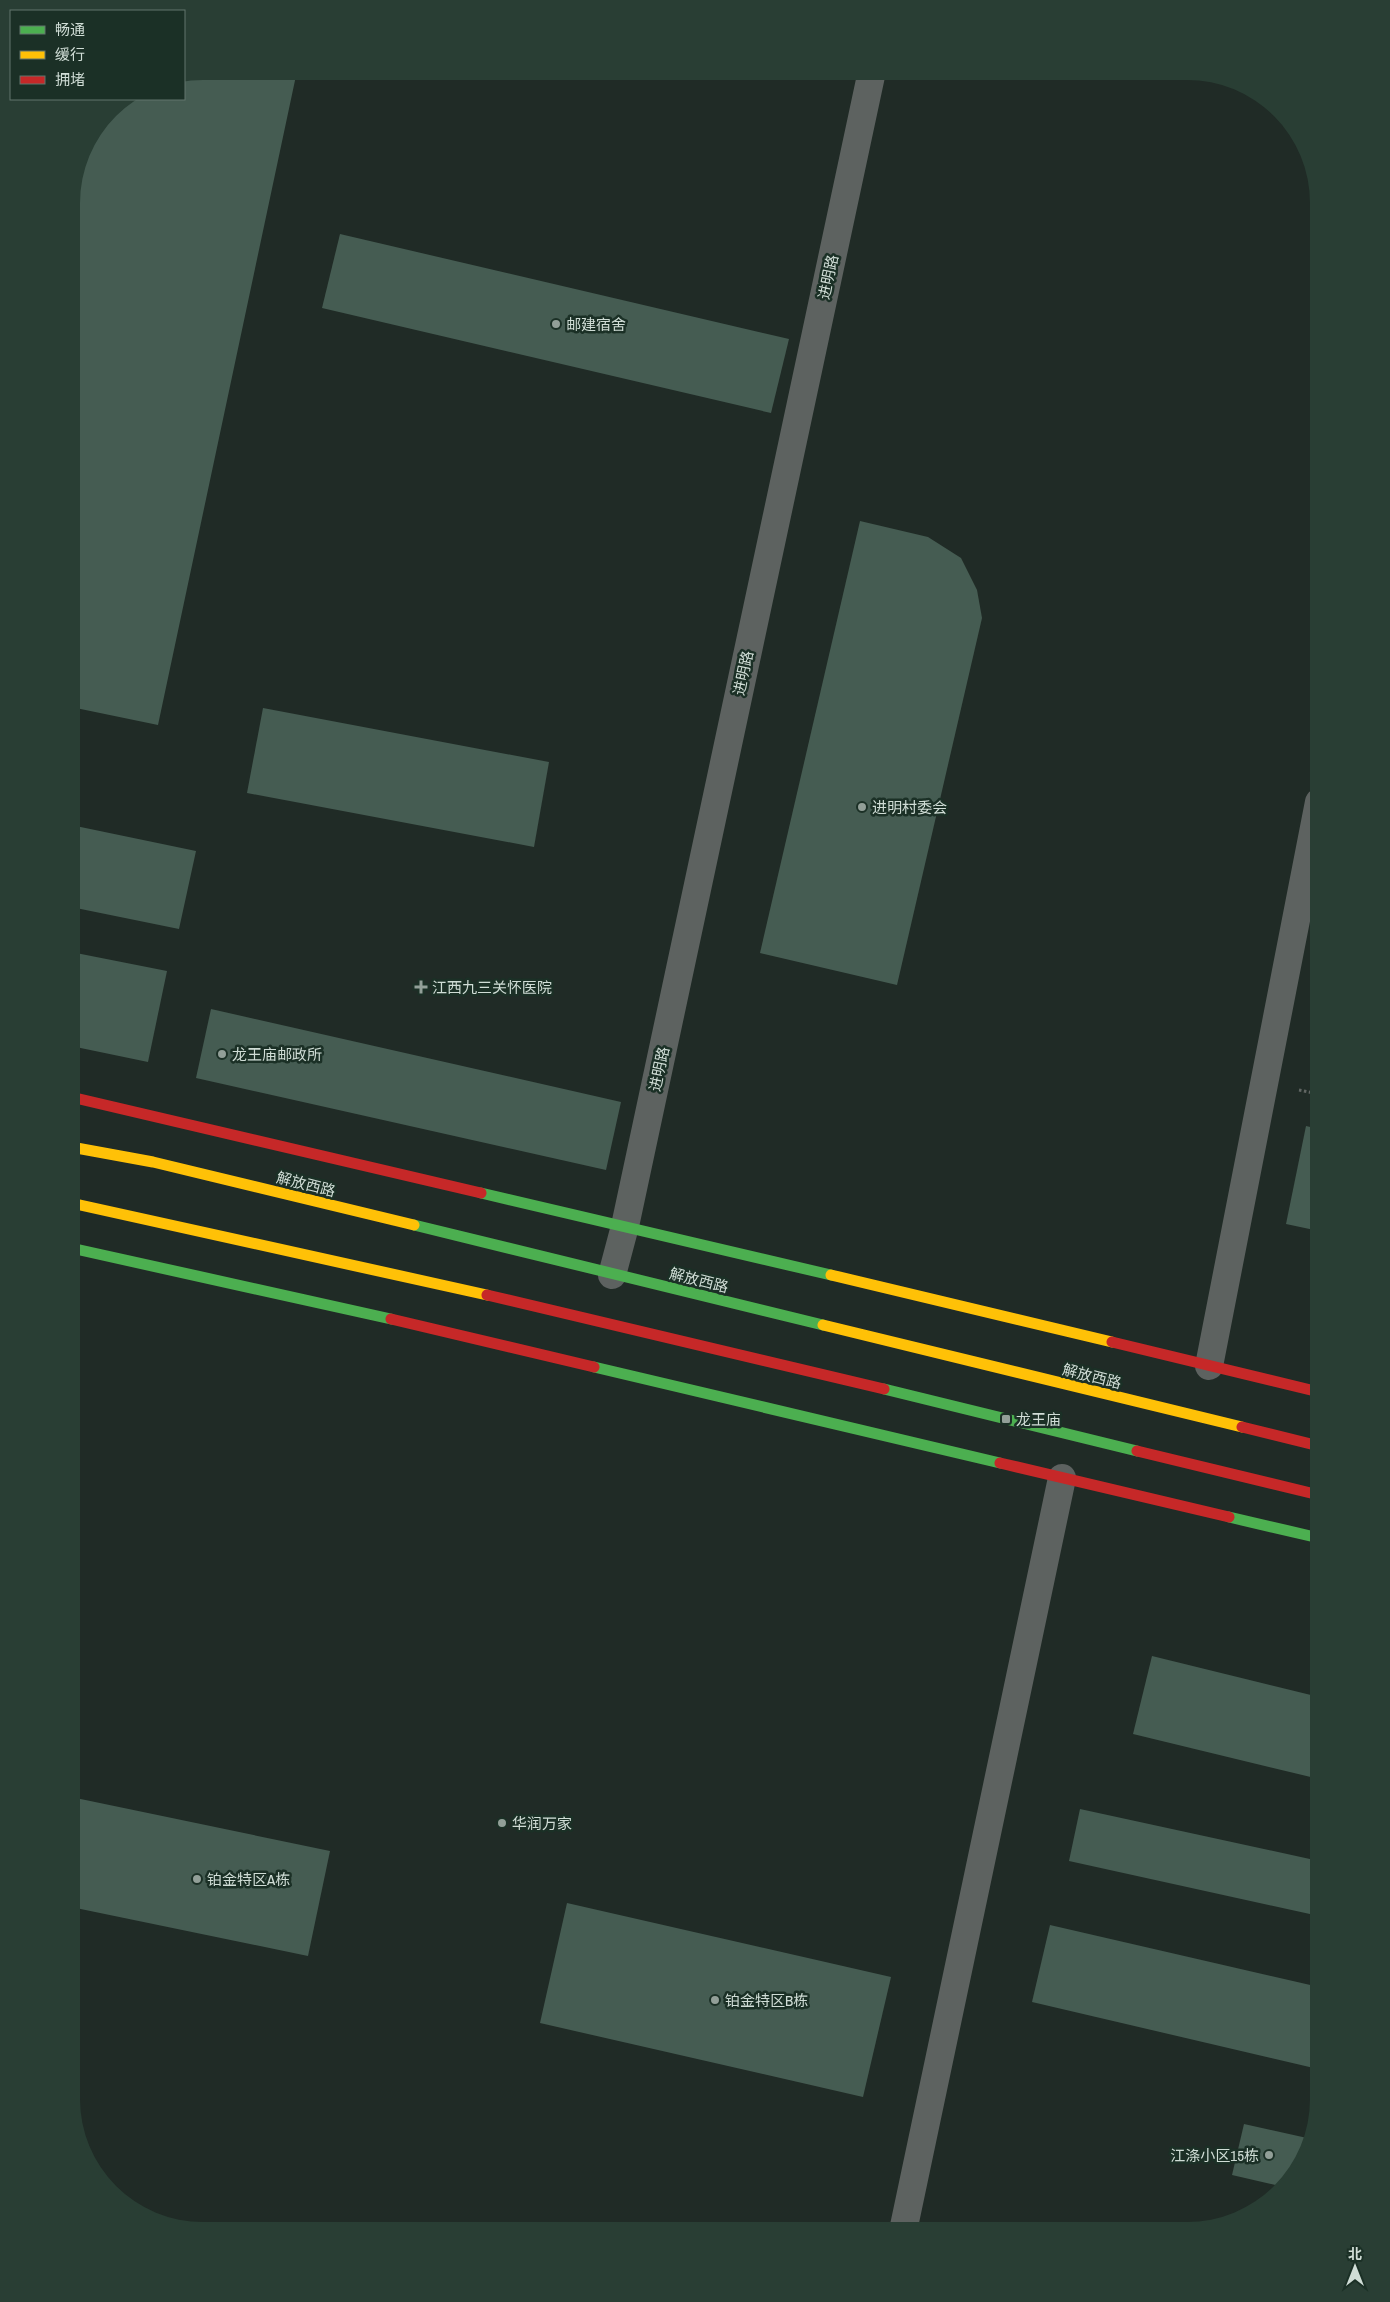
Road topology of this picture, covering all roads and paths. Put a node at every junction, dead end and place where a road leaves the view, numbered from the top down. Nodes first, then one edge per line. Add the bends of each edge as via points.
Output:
1 (870, 80) edge
2 (1310, 848) edge
3 (80, 1099) edge
4 (80, 1149) edge
5 (80, 1205) edge
6 (80, 1209) edge
7 (136, 1216) junction
8 (625, 1226) junction
9 (80, 1256) edge
10 (612, 1275) junction
11 (1209, 1366) junction
12 (1310, 1390) edge
13 (1310, 1444) edge
14 (1062, 1478) junction
15 (1310, 1494) edge
16 (1310, 1536) edge
17 (905, 2222) edge

1 - 8 street, 进明路
2 - 11 street
3 - 8 main road
4 - 10 main road, 解放西路 via 163,1165
5 - 7 main road
6 - 7 main road
7 - 15 main road via 598,1320
8 - 10 street, 进明路
8 - 11 main road
9 - 14 main road via 393,1319
10 - 13 main road, 解放西路
11 - 12 main road
14 - 16 main road
14 - 17 street

